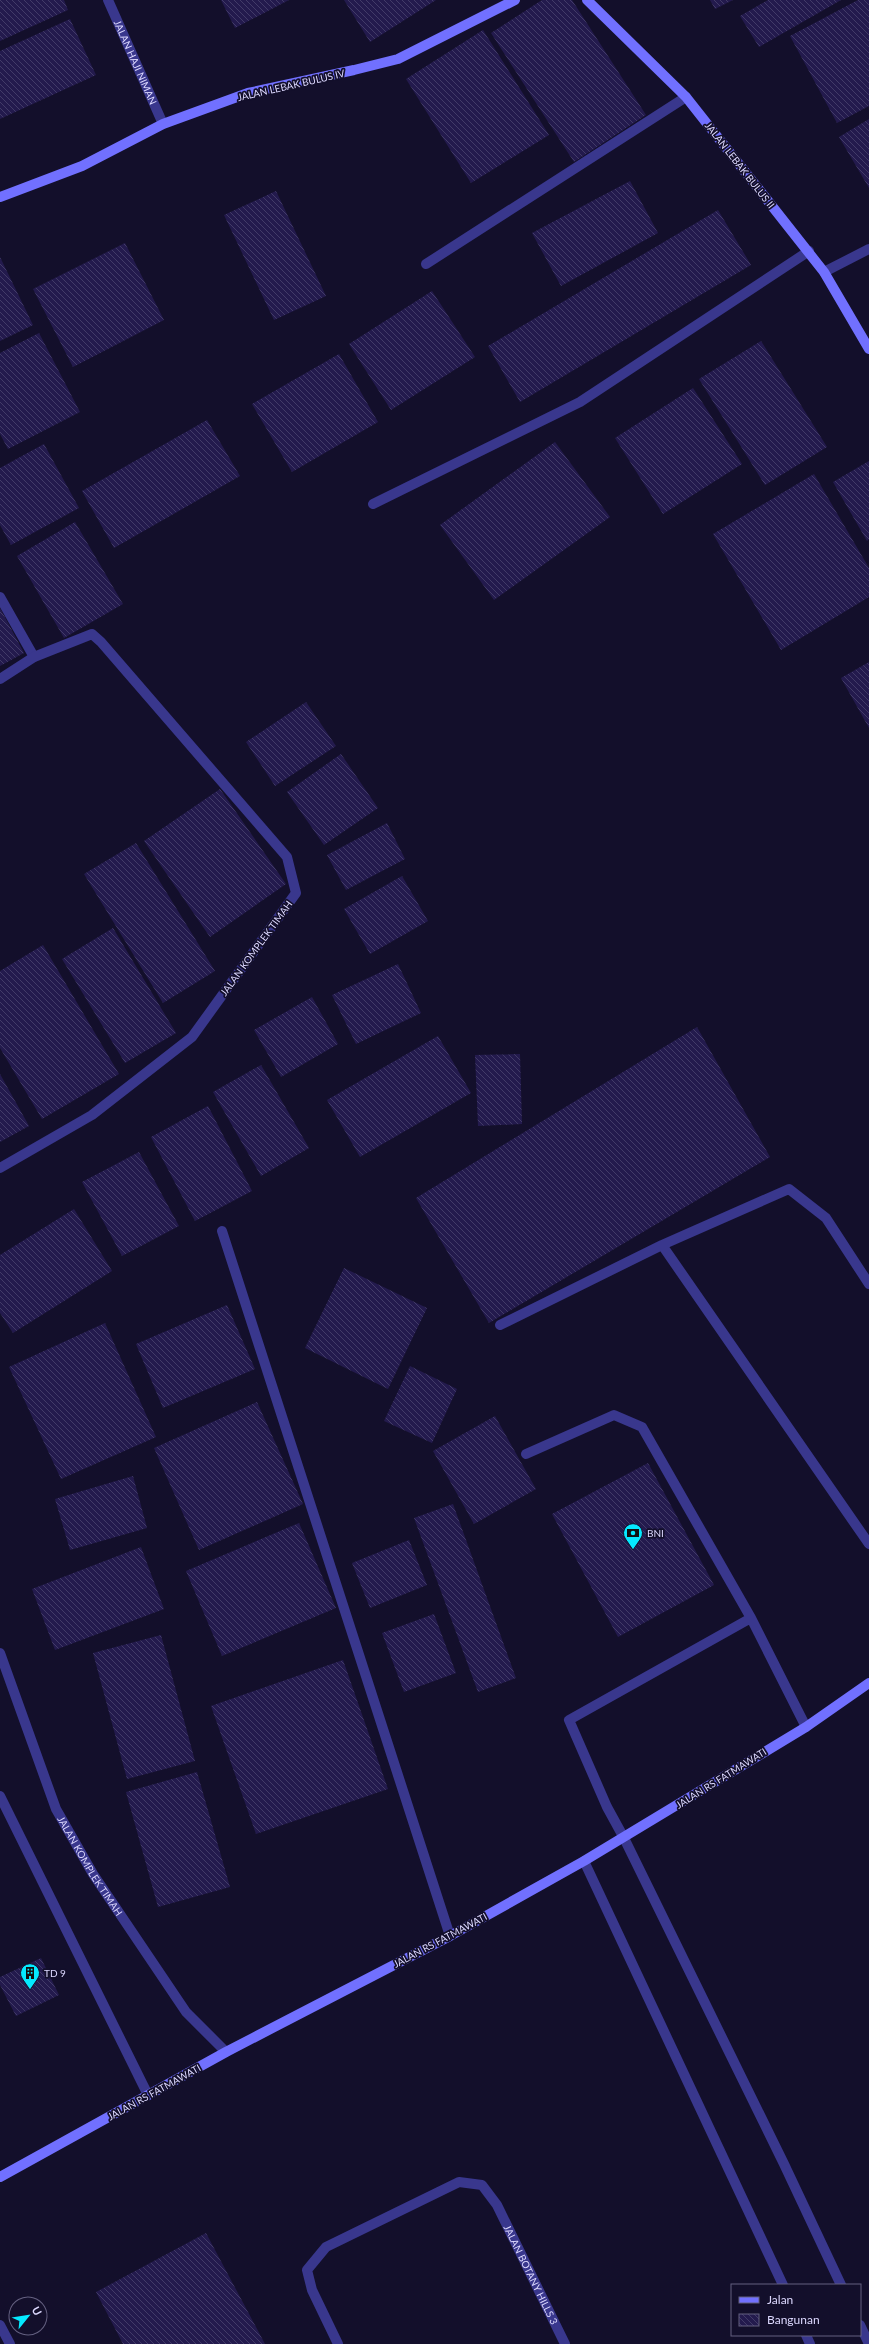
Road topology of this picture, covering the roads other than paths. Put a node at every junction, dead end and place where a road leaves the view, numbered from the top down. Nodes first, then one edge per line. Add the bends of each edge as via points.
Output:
1 (108, 0) edge
2 (515, 0) edge
3 (587, 0) edge
4 (686, 97) junction
5 (163, 124) junction
6 (0, 197) edge
7 (869, 249) edge
8 (808, 251) junction
9 (426, 264) dead end
10 (824, 272) junction
11 (869, 349) edge
12 (373, 504) dead end
13 (0, 597) edge
14 (34, 657) junction
15 (0, 679) edge
16 (0, 1168) edge
17 (222, 1231) dead end
18 (662, 1245) junction
19 (869, 1284) edge
20 (500, 1325) dead end
21 (526, 1454) dead end
22 (869, 1544) edge
23 (751, 1618) junction
24 (0, 1653) edge
25 (869, 1683) edge
26 (806, 1726) junction
27 (0, 1796) edge
28 (624, 1838) junction
29 (584, 1861) junction
30 (450, 1936) junction
31 (226, 2052) junction
32 (148, 2095) junction
33 (0, 2177) edge
34 (783, 2284) edge
35 (841, 2284) edge
36 (0, 2325) edge
37 (861, 2327) edge
38 (10, 2344) edge
39 (338, 2344) edge
40 (565, 2344) edge
41 (869, 2344) edge

1 - 5 street, JALAN HAJI NIMAN
2 - 5 street, JALAN LEBAK BULUS IV via 398,59 248,93
3 - 4 street, JALAN LEBAK BULUS II
4 - 8 street, JALAN LEBAK BULUS II
4 - 9 street
5 - 6 street, JALAN LEBAK BULUS IV via 82,166
7 - 10 street
8 - 10 street, JALAN LEBAK BULUS II
8 - 12 street via 580,402
10 - 11 street, JALAN LEBAK BULUS II
13 - 14 street
14 - 15 street, JALAN KOMPLEK TIMAH
14 - 16 street, JALAN KOMPLEK TIMAH via 92,634 101,642 287,857 296,893 192,1037 92,1115
17 - 30 street
18 - 19 street via 790,1189 826,1218
18 - 20 street
18 - 22 street
21 - 23 street via 614,1415 642,1428
23 - 26 street
23 - 28 street via 569,1720 607,1807
24 - 31 street, JALAN KOMPLEK TIMAH via 56,1809 93,1874 186,2012
25 - 26 street, JALAN RS FATMAWATI
26 - 28 street, JALAN RS FATMAWATI
27 - 32 street
28 - 29 street, JALAN RS FATMAWATI
28 - 35 street
29 - 30 street, JALAN RS FATMAWATI
29 - 34 street
30 - 31 street, JALAN RS FATMAWATI
31 - 32 street, JALAN RS FATMAWATI
32 - 33 street, JALAN RS FATMAWATI
36 - 38 street
37 - 41 street
39 - 40 street, JALAN BOTANY HILLS 3 via 312,2290 307,2270 326,2246 459,2182 482,2185 497,2205

